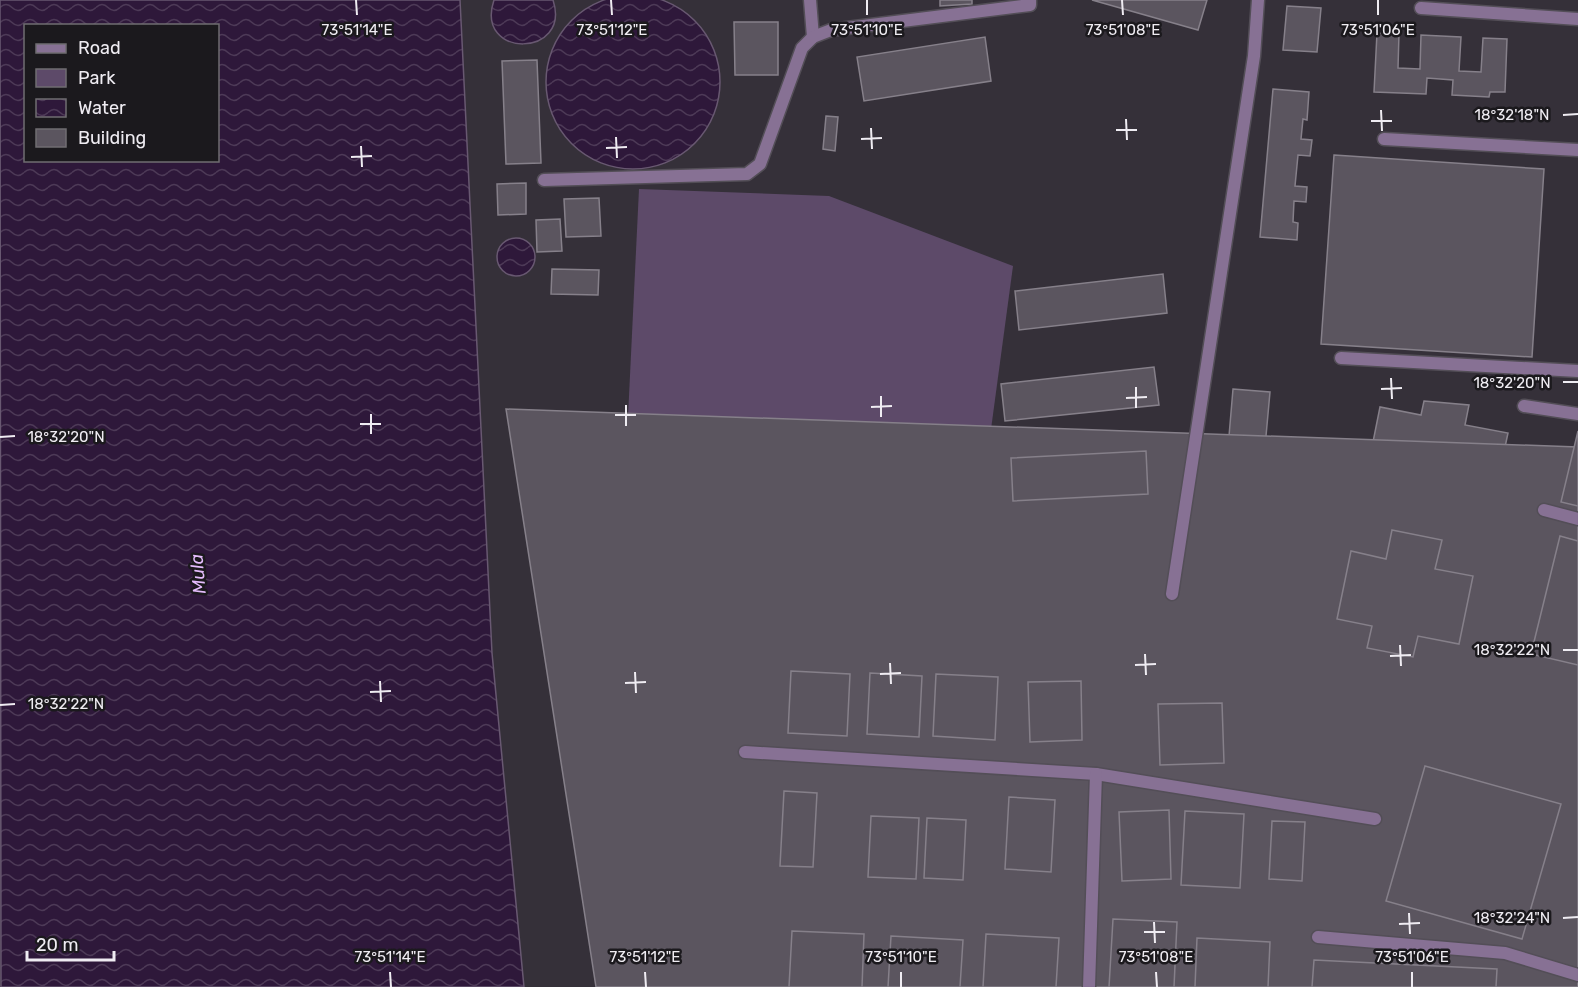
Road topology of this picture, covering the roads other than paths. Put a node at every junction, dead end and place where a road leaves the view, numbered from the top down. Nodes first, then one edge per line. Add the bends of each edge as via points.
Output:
1 (810, 0) edge
2 (1029, 0) edge
3 (1258, 0) edge
4 (1421, 8) dead end
5 (1578, 19) edge
6 (813, 37) junction
7 (1384, 139) dead end
8 (1578, 150) edge
9 (544, 180) dead end
10 (1341, 358) dead end
11 (1578, 371) edge
12 (1524, 406) dead end
13 (1578, 414) edge
14 (1544, 510) dead end
15 (1578, 519) edge
16 (1172, 594) dead end
17 (745, 752) dead end
18 (1096, 774) junction
19 (1375, 819) dead end
20 (1318, 937) dead end
21 (1578, 975) edge
22 (1089, 987) edge

1 - 6 street
2 - 6 street via 1030,5 831,30
3 - 16 street via 1252,68
4 - 5 street
6 - 9 street via 802,48 760,164 747,174
7 - 8 street
10 - 11 street
12 - 13 street
14 - 15 street
17 - 18 street
18 - 19 street
18 - 22 street
20 - 21 street via 1505,953

